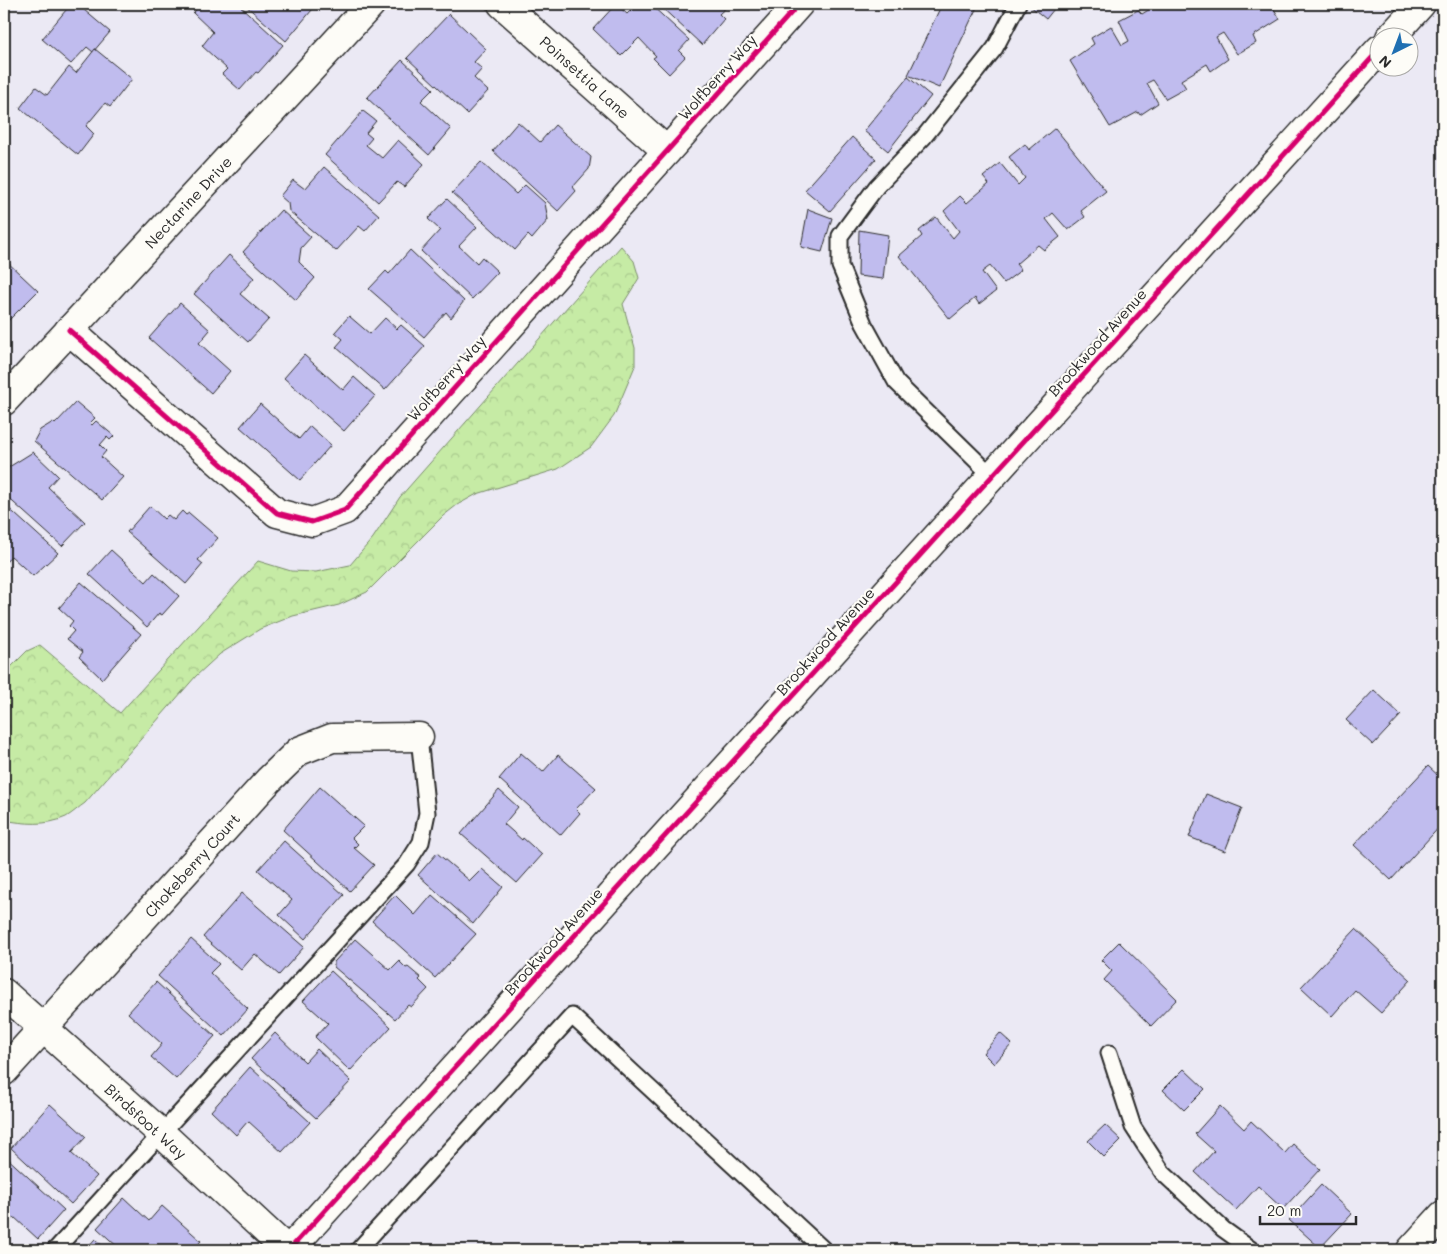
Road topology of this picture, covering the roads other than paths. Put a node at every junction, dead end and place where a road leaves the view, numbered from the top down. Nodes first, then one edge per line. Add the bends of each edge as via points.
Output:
1 (371, 4) edge
2 (502, 4) edge
3 (799, 4) edge
4 (1018, 4) edge
5 (1421, 4) edge
6 (1399, 28) edge
7 (1370, 60) edge
8 (667, 151) junction
9 (69, 330) junction
10 (4, 401) edge
11 (992, 476) junction
12 (419, 737) joint
13 (4, 993) edge
14 (43, 1029) junction
15 (1109, 1053) dead end
16 (4, 1071) edge
17 (161, 1134) junction
18 (1443, 1215) edge
19 (55, 1250) edge
20 (288, 1250) edge
21 (358, 1250) edge
22 (824, 1250) edge
23 (1252, 1250) edge
24 (1411, 1250) edge

1 - 9 street, Nectarine Drive
2 - 8 street, Poinsettia Lane
3 - 8 street, Wolfberry Way
4 - 11 lane via 994,48 923,138 877,186 840,236 840,266 864,324 896,382
5 - 6 street
7 - 11 street, Brookwood Avenue
8 - 9 street, Wolfberry Way via 345,510 312,522 277,513
9 - 10 street, Nectarine Drive
11 - 20 street, Brookwood Avenue
12 - 14 street, Chokeberry Court via 332,738 299,751
12 - 17 lane via 427,812 421,842 407,864
13 - 14 street, Birdsfoot Way
14 - 16 street, Chokeberry Court
14 - 17 street, Birdsfoot Way
15 - 23 lane via 1133,1127 1163,1173 1223,1229
17 - 19 lane
17 - 20 street, Birdsfoot Way
18 - 24 street
21 - 22 lane via 572,1016

